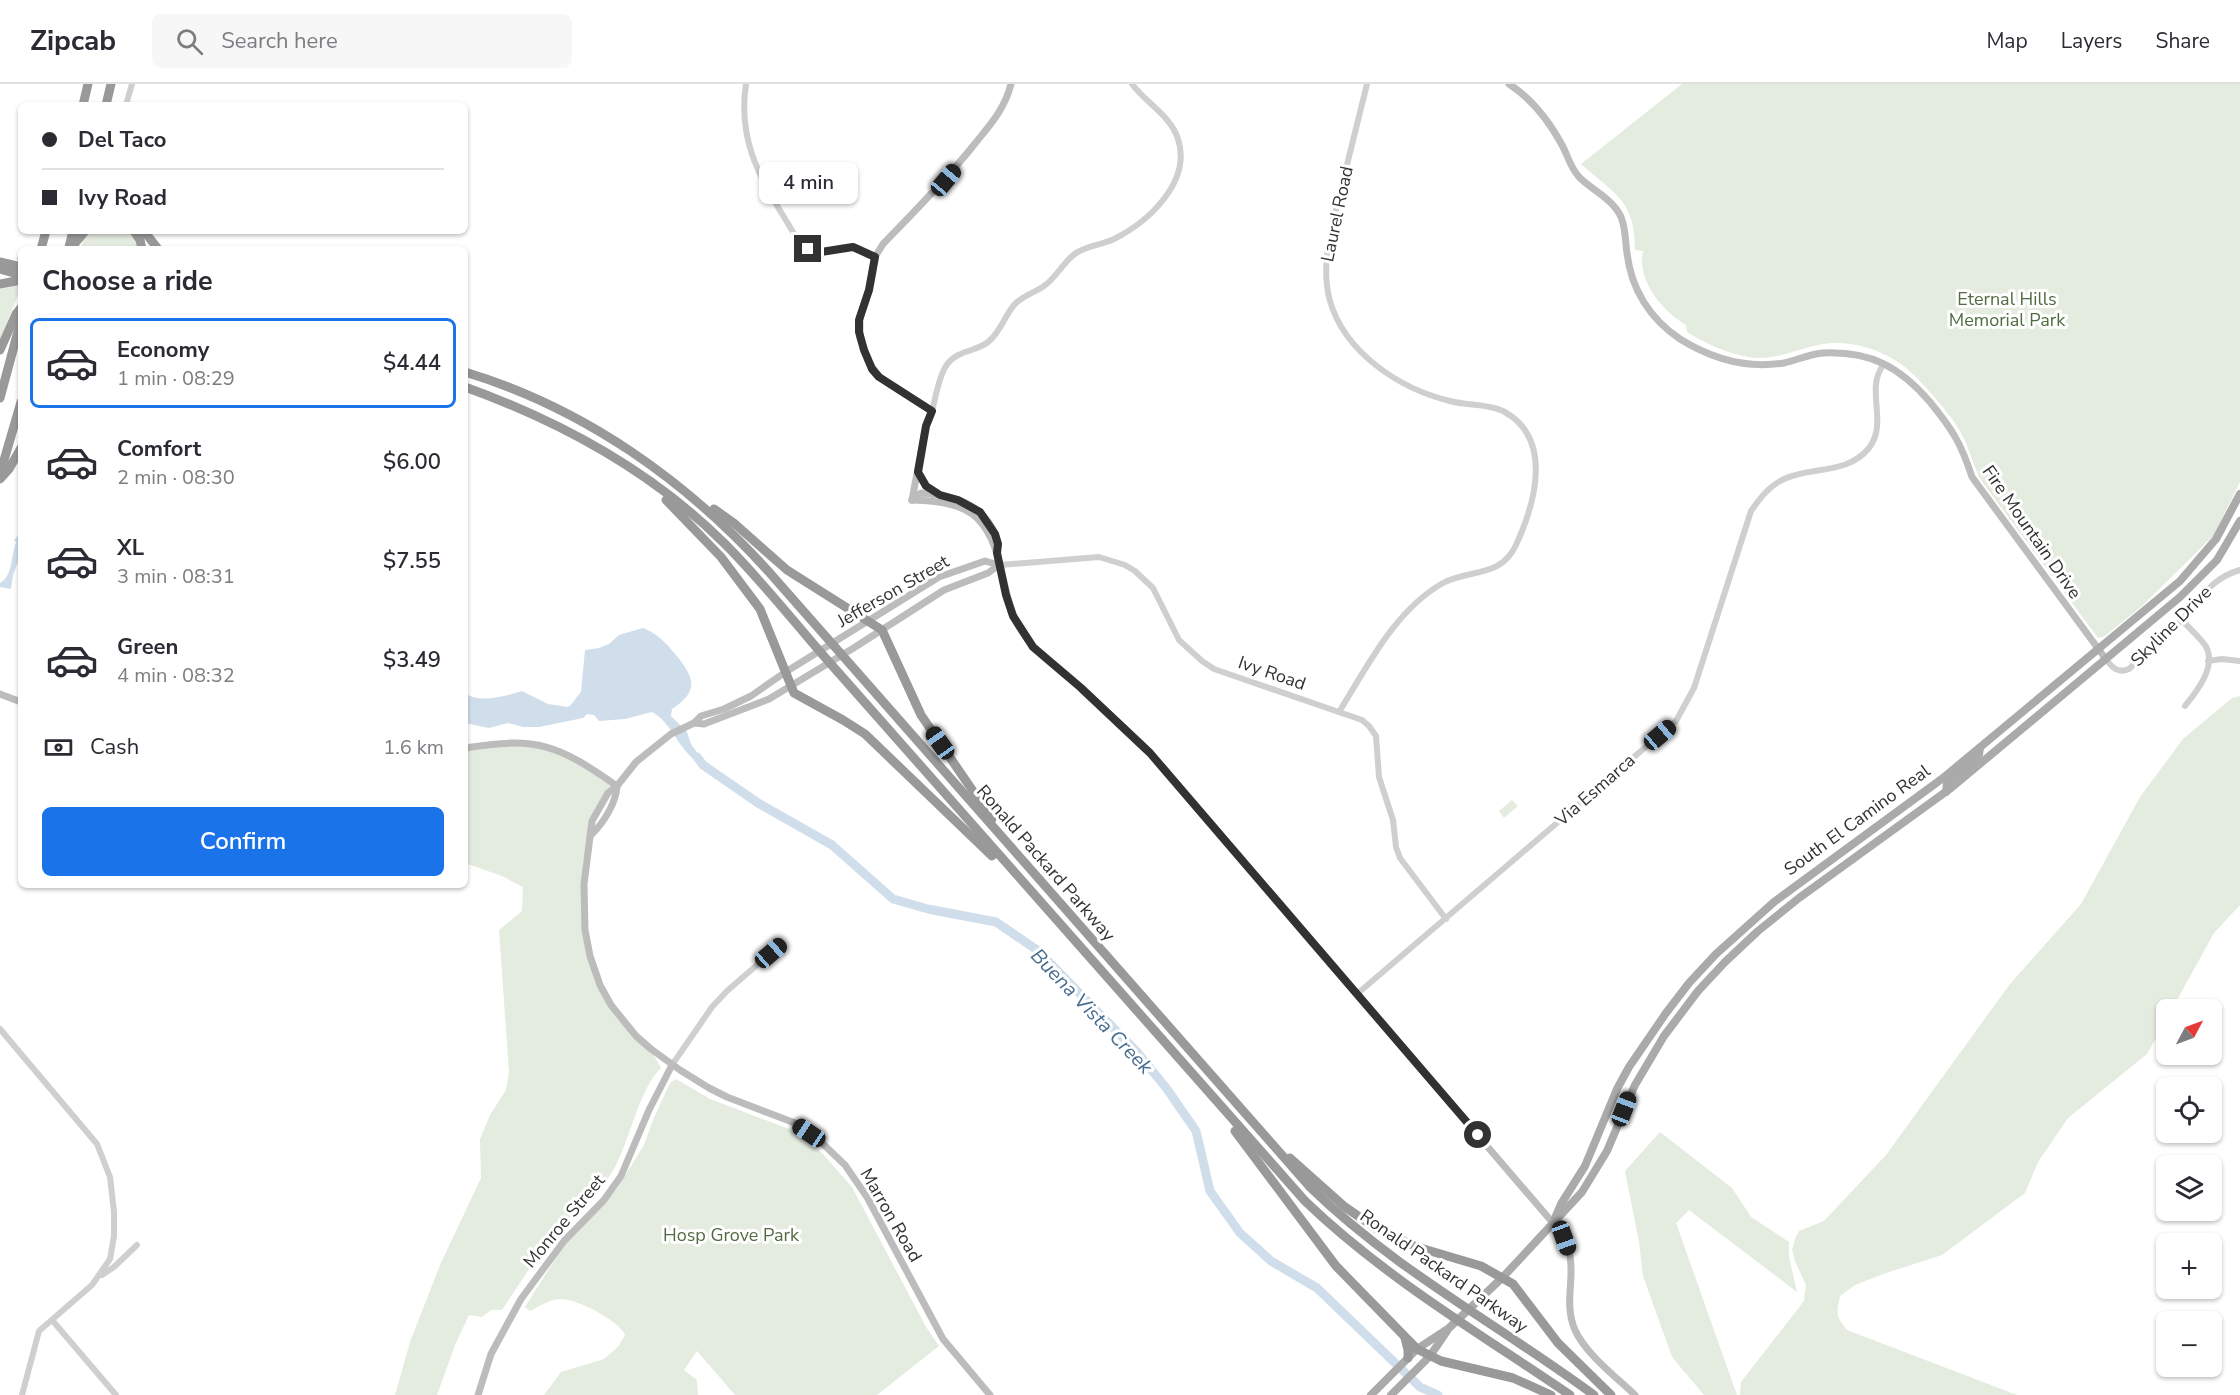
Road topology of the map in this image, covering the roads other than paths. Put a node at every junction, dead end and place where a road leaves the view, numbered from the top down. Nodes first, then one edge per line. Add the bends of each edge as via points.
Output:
1 (111, 84) edge
2 (132, 84) edge
3 (746, 84) edge
4 (1011, 84) edge
5 (1132, 84) edge
6 (1367, 84) edge
7 (1509, 84) edge
8 (88, 85) edge
9 (83, 102) edge
10 (107, 102) edge
11 (111, 102) edge
12 (127, 102) edge
13 (82, 234) edge
14 (146, 234) edge
15 (72, 246) edge
16 (156, 246) edge
17 (875, 257) junction
18 (0, 262) edge
19 (0, 269) edge
20 (18, 274) edge
21 (0, 284) edge
22 (18, 312) edge
23 (18, 331) edge
24 (0, 350) edge
25 (1884, 364) junction
26 (468, 373) edge
27 (468, 388) edge
28 (0, 398) edge
29 (932, 411) junction
30 (18, 412) edge
31 (18, 452) edge
32 (634, 469) junction
33 (918, 472) junction
34 (0, 474) edge
35 (0, 479) edge
36 (671, 479) junction
37 (2240, 494) edge
38 (940, 495) junction
39 (912, 500) junction
40 (2240, 521) edge
41 (997, 553) junction
42 (999, 565) junction
43 (2240, 570) edge
44 (2182, 620) junction
45 (869, 622) junction
46 (882, 630) junction
47 (2098, 649) junction
48 (2105, 658) junction
49 (2208, 661) junction
50 (2240, 661) edge
51 (784, 673) junction
52 (791, 686) junction
53 (0, 694) edge
54 (18, 701) edge
55 (2185, 706) dead end
56 (1339, 712) junction
57 (694, 723) junction
58 (1980, 747) junction
59 (468, 748) edge
60 (617, 786) junction
61 (1946, 792) junction
62 (1043, 886) junction
63 (1043, 906) junction
64 (1446, 918) junction
65 (780, 945) dead end
66 (1357, 994) junction
67 (0, 1029) edge
68 (672, 1065) junction
69 (1209, 1095) junction
70 (1248, 1118) junction
71 (1553, 1223) junction
72 (136, 1245) dead end
73 (1503, 1277) junction
74 (94, 1282) junction
75 (52, 1320) junction
76 (1449, 1328) junction
77 (1404, 1335) junction
78 (1417, 1349) junction
79 (1430, 1356) junction
80 (1408, 1358) junction
81 (22, 1395) edge
82 (116, 1395) edge
83 (478, 1395) edge
84 (990, 1395) edge
85 (1371, 1395) edge
86 (1391, 1395) edge
87 (1551, 1395) edge
88 (1570, 1395) edge
89 (1594, 1395) edge
90 (1611, 1395) edge
91 (1635, 1395) edge

1 - 10 highway
1 - 11 highway
2 - 12 street
3 - 17 street via 744,121 754,162 798,240 808,249 821,252 853,247
4 - 17 main road via 997,117
5 - 29 street via 1169,122 1178,139 1181,158 1166,196 1133,229 1075,253 1044,286 1015,303 989,342 958,354 949,362
6 - 56 street, Laurel Road via 1327,250 1327,284 1334,311 1354,343 1397,380 1420,393 1503,411 1517,421 1532,445 1536,481 1515,547 1504,563 1446,581 1412,606 1375,653
7 - 25 main road, Fire Mountain Drive via 1546,119 1577,174 1621,216 1634,283 1650,312 1675,335 1736,363 1765,366 1821,353 1845,353
8 - 9 highway
13 - 15 highway
14 - 16 highway
17 - 29 main road via 859,320 864,350 879,377
18 - 20 highway
19 - 20 highway
20 - 21 highway
22 - 24 highway
23 - 28 highway
25 - 47 main road, Fire Mountain Drive via 1913,382 1950,426 1972,477
25 - 64 street, Via Esmarca via 1875,387 1879,414 1876,435 1869,447 1850,463 1785,479 1773,486 1751,511 1694,688 1676,721
26 - 36 highway, Ronald Packard Parkway via 584,423
27 - 32 highway, Ronald Packard Parkway via 556,423
29 - 33 main road
30 - 34 highway
31 - 35 highway
32 - 51 highway via 695,528 738,577 760,609
32 - 63 highway, Ronald Packard Parkway via 690,512 753,573
33 - 38 main road via 926,486
33 - 39 main road
36 - 45 highway via 735,524 787,570
36 - 62 highway, Ronald Packard Parkway via 747,548
37 - 47 main road, South El Camino Real via 2216,539 2194,567
38 - 39 main road via 921,493
38 - 41 main road via 980,512 995,534
39 - 41 main road via 951,504 974,515
40 - 48 main road, South El Camino Real via 2202,577
41 - 42 main road
42 - 45 main road, Jefferson Street via 986,561 950,572
42 - 46 main road, Jefferson Street via 944,590
42 - 56 street, Ivy Road via 1098,557 1125,565 1149,583 1179,640 1202,661 1214,669
42 - 66 main road via 1013,616 1033,647 1150,753
43 - 44 street, Skyline Drive via 2227,574 2204,591
44 - 48 street, Skyline Drive via 2129,669 2113,669
44 - 49 street via 2205,646
45 - 46 highway
45 - 51 main road, Jefferson Street
46 - 52 main road, Jefferson Street
46 - 62 highway via 929,728
47 - 48 main road, Fire Mountain Drive
47 - 58 main road, South El Camino Real
48 - 61 main road, South El Camino Real
49 - 50 street
49 - 55 street via 2205,676
51 - 52 highway
51 - 57 main road, Jefferson Street via 751,696 701,716
52 - 57 main road, Jefferson Street via 743,710 704,724
52 - 63 highway via 794,693 878,745
53 - 54 main road
56 - 64 street, Ivy Road via 1362,720 1376,736 1379,777 1393,820 1398,853
57 - 60 main road, Jefferson Street via 642,755
58 - 61 main road via 1979,755 1947,783
58 - 71 main road, South El Camino Real via 1774,903 1734,936 1689,983 1628,1069 1585,1166
59 - 60 main road via 506,742 544,745 585,764
60 - 68 main road, Marron Road via 608,793 592,821 584,884 590,956 611,1005 636,1036
61 - 71 main road, South El Camino Real via 1772,920 1698,991 1642,1072 1592,1178
62 - 70 highway, Ronald Packard Parkway
63 - 69 highway, Ronald Packard Parkway
64 - 66 street, Via Esmarca
65 - 68 street via 712,1007
66 - 71 main road
67 - 74 street via 89,1132 103,1156 110,1177 114,1236 110,1259
68 - 83 main road, Monroe Street via 621,1176 604,1200 564,1241 521,1299 491,1354
68 - 84 main road, Marron Road via 709,1088 795,1123 845,1165 867,1197 943,1339
69 - 77 highway via 1325,1251
69 - 88 highway, Ronald Packard Parkway via 1339,1234 1400,1281
70 - 73 highway via 1326,1192 1365,1222 1405,1242
70 - 89 highway, Ronald Packard Parkway via 1310,1187 1371,1243
71 - 73 main road, South El Camino Real
71 - 91 main road via 1569,1252 1569,1306 1575,1330 1583,1344
72 - 74 street
73 - 76 main road, South El Camino Real
73 - 90 highway via 1513,1284 1558,1343
74 - 75 street
75 - 81 street via 39,1332
75 - 82 street
76 - 78 main road
76 - 79 main road
77 - 78 highway
77 - 80 highway
78 - 79 highway
78 - 80 main road
79 - 86 main road
79 - 87 highway via 1513,1378
80 - 85 main road

